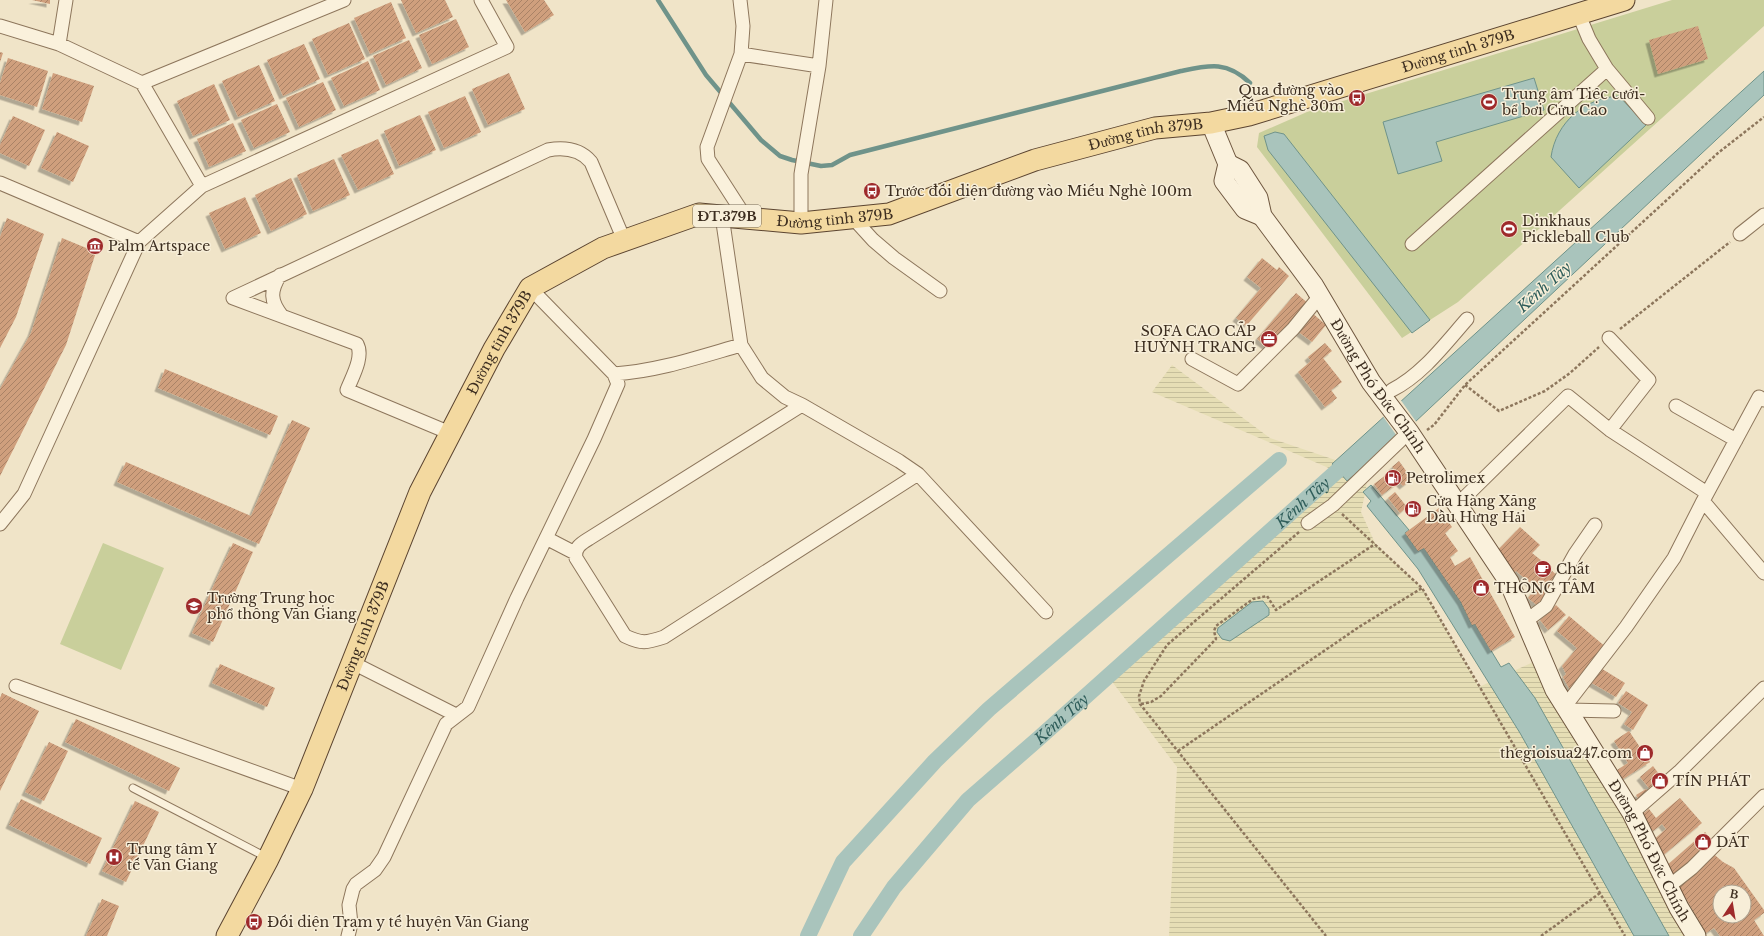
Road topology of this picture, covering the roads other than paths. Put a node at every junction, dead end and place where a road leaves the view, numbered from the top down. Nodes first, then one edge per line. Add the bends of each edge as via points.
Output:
1 (66, 0) edge
2 (481, 0) edge
3 (740, 0) edge
4 (826, 0) edge
5 (1624, 0) edge
6 (340, 1) edge
7 (1579, 15) junction
8 (0, 26) edge
9 (59, 44) junction
10 (739, 59) junction
11 (819, 66) junction
12 (1607, 69) junction
13 (142, 83) junction
14 (1648, 118) dead end
15 (1211, 123) junction
16 (0, 183) edge
17 (202, 186) junction
18 (722, 216) junction
19 (1764, 216) edge
20 (746, 218) junction
21 (853, 218) junction
22 (801, 223) junction
23 (1740, 234) dead end
24 (624, 240) junction
25 (139, 242) junction
26 (1412, 244) dead end
27 (280, 275) junction
28 (530, 288) junction
29 (940, 291) dead end
30 (1319, 297) junction
31 (282, 316) junction
32 (1467, 319) dead end
33 (1609, 338) dead end
34 (741, 345) junction
35 (1192, 359) dead end
36 (614, 374) junction
37 (1388, 394) junction
38 (1762, 396) edge
39 (802, 405) junction
40 (1676, 406) dead end
41 (1610, 430) junction
42 (450, 433) junction
43 (1412, 436) junction
44 (1736, 440) junction
45 (918, 474) junction
46 (1705, 497) junction
47 (1458, 504) junction
48 (1308, 523) road end
49 (0, 524) edge
50 (1595, 525) dead end
51 (546, 538) junction
52 (575, 553) junction
53 (1764, 573) edge
54 (1046, 612) dead end
55 (1526, 621) junction
56 (353, 663) junction
57 (16, 686) dead end
58 (1764, 688) edge
59 (1567, 707) junction
60 (1614, 711) dead end
61 (456, 715) junction
62 (133, 788) dead end
63 (302, 790) junction
64 (1764, 796) edge
65 (1632, 812) junction
66 (268, 859) junction
67 (1668, 887) junction
68 (227, 936) edge
69 (348, 936) edge
70 (1696, 936) edge

1 - 9 street
2 - 17 street via 508,47
3 - 10 street via 743,26
4 - 11 street
5 - 7 main road, Đường tỉnh 379B / ĐT.379B
6 - 13 street
7 - 12 street via 1589,39
7 - 15 main road, Đường tỉnh 379B / ĐT.379B via 1249,115
8 - 9 street
9 - 13 street
10 - 11 street
10 - 20 street via 707,146 708,159
11 - 22 street via 801,174
12 - 14 street
12 - 26 street
13 - 17 street
15 - 21 main road, Đường tỉnh 379B / ĐT.379B via 1155,128 1035,160 889,214
15 - 30 main road, Đường Phó Đức Chính via 1228,164 1224,181 1245,209 1262,216 1314,286
16 - 25 street
17 - 25 street
18 - 20 main road, Đường tỉnh 379B / ĐT.379B
18 - 24 main road, Đường tỉnh 379B / ĐT.379B via 699,214
18 - 34 street
19 - 23 street
20 - 22 main road, Đường tỉnh 379B / ĐT.379B
21 - 22 main road, Đường tỉnh 379B / ĐT.379B
21 - 29 street via 894,258
24 - 27 street via 591,162 585,154 560,148 548,150
24 - 28 main road, Đường tỉnh 379B / ĐT.379B via 603,248
25 - 49 street via 24,494
27 - 31 street via 274,284 272,298 274,307
27 - 31 street via 232,298
28 - 36 street
28 - 42 main road, Đường tỉnh 379B via 494,349
30 - 35 street via 1293,329 1238,384
30 - 37 main road, Đường Phó Đức Chính via 1371,382
31 - 42 street via 357,344 360,349 359,356 347,390
32 - 37 street via 1424,366
33 - 41 street via 1649,380
34 - 36 street via 672,365
34 - 39 street via 762,378 785,397
36 - 51 street via 618,384
37 - 43 main road, Đường Phó Đức Chính
38 - 44 street
39 - 45 street
39 - 52 street via 590,538 580,545
40 - 44 street
41 - 46 street
41 - 47 street via 1568,396
42 - 56 main road, Đường tỉnh 379B via 420,492
43 - 47 main road, Đường Phó Đức Chính
43 - 48 street via 1333,505
44 - 46 street
45 - 52 street via 664,637 646,643 625,636
45 - 54 street
46 - 53 street
46 - 59 street via 1674,558
47 - 55 main road, Đường Phó Đức Chính via 1509,582
50 - 55 street via 1575,554 1546,606
51 - 52 street
51 - 61 street via 468,707
55 - 59 main road, Đường Phó Đức Chính via 1555,690
56 - 61 street
56 - 63 main road, Đường tỉnh 379B
57 - 63 street
58 - 65 street via 1679,772
59 - 60 street
59 - 65 main road, Đường Phó Đức Chính
61 - 69 street via 446,724 384,857 375,870 352,889
62 - 66 lane
63 - 66 main road, Đường tỉnh 379B
64 - 67 street via 1692,868
65 - 67 main road, Đường Phó Đức Chính
66 - 68 main road, Đường tỉnh 379B
67 - 70 main road, Đường Phó Đức Chính

